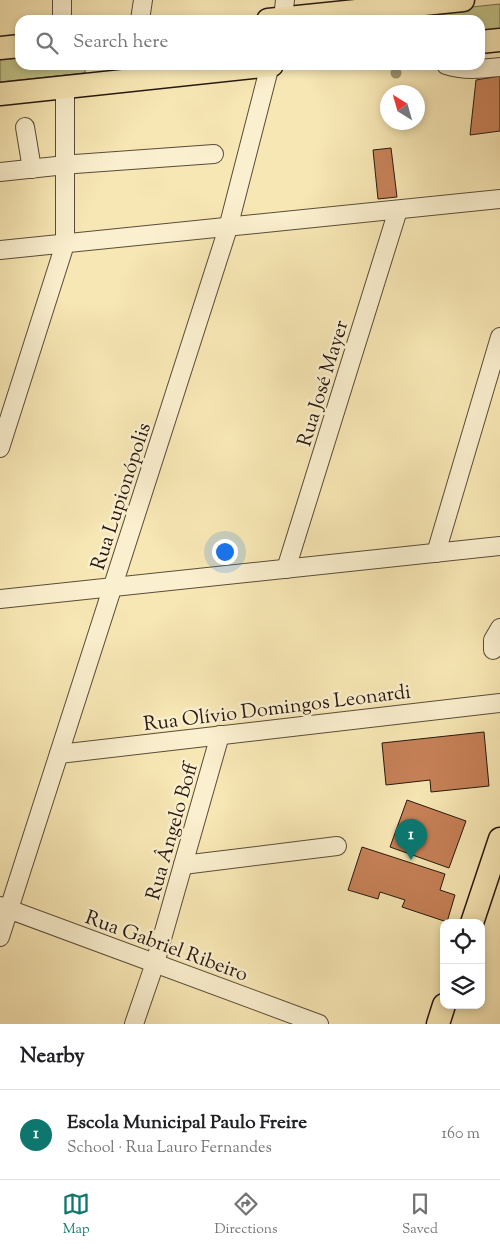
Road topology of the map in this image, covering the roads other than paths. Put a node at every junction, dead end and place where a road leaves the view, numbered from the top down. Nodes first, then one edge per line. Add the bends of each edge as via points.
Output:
1 (62, 0) edge
2 (143, 0) edge
3 (463, 0) edge
4 (404, 8) edge
5 (279, 13) edge
6 (62, 15) edge
7 (141, 15) edge
8 (500, 40) edge
9 (485, 42) edge
10 (15, 46) edge
11 (0, 48) edge
12 (500, 67) edge
13 (485, 69) edge
14 (97, 70) edge
15 (226, 70) edge
16 (270, 70) edge
17 (110, 83) junction
18 (65, 87) junction
19 (0, 94) edge
20 (25, 127) dead end
21 (214, 154) dead end
22 (65, 165) junction
23 (32, 169) junction
24 (0, 172) edge
25 (500, 199) edge
26 (398, 210) junction
27 (228, 228) junction
28 (65, 244) junction
29 (0, 250) edge
30 (500, 337) edge
31 (0, 448) edge
32 (500, 546) edge
33 (436, 553) junction
34 (286, 570) junction
35 (112, 589) junction
36 (0, 599) edge
37 (500, 628) edge
38 (493, 650) dead end
39 (500, 703) edge
40 (220, 735) junction
41 (59, 754) junction
42 (500, 839) edge
43 (337, 846) dead end
44 (183, 866) junction
45 (4, 907) edge
46 (473, 919) edge
47 (0, 937) edge
48 (156, 963) junction
49 (443, 1009) edge
50 (282, 1017) edge
51 (134, 1024) edge
52 (319, 1024) edge
53 (438, 1024) edge

1 - 6 street
2 - 7 street
3 - 4 main road
4 - 5 main road
8 - 9 main road
10 - 11 main road
12 - 13 street
14 - 17 main road
15 - 17 main road
16 - 27 street, Rua Lupionópolis
17 - 18 main road
18 - 19 main road
18 - 22 street
20 - 23 street
21 - 22 street
22 - 23 street
22 - 28 street
23 - 24 street
25 - 26 street
26 - 27 street
26 - 34 street, Rua José Mayer
27 - 28 street
27 - 35 street, Rua Lupionópolis
28 - 29 street
28 - 31 street
30 - 33 street
32 - 33 street
33 - 34 street
34 - 35 street
35 - 36 street
35 - 41 street, Rua Lupionópolis
37 - 38 street via 493,640
39 - 40 street, Rua Olívio Domingos Leonardi
40 - 41 street, Rua Olívio Domingos Leonardi
40 - 44 street, Rua Ângelo Boff
41 - 45 street, Rua Lupionópolis
42 - 46 main road
43 - 44 street
44 - 48 street, Rua Ângelo Boff
45 - 47 street, Rua Lupionópolis
45 - 48 street, Rua Gabriel Ribeiro
48 - 50 street, Rua Gabriel Ribeiro
48 - 51 street, Rua Ângelo Boff
49 - 53 main road
50 - 52 street, Rua Gabriel Ribeiro

